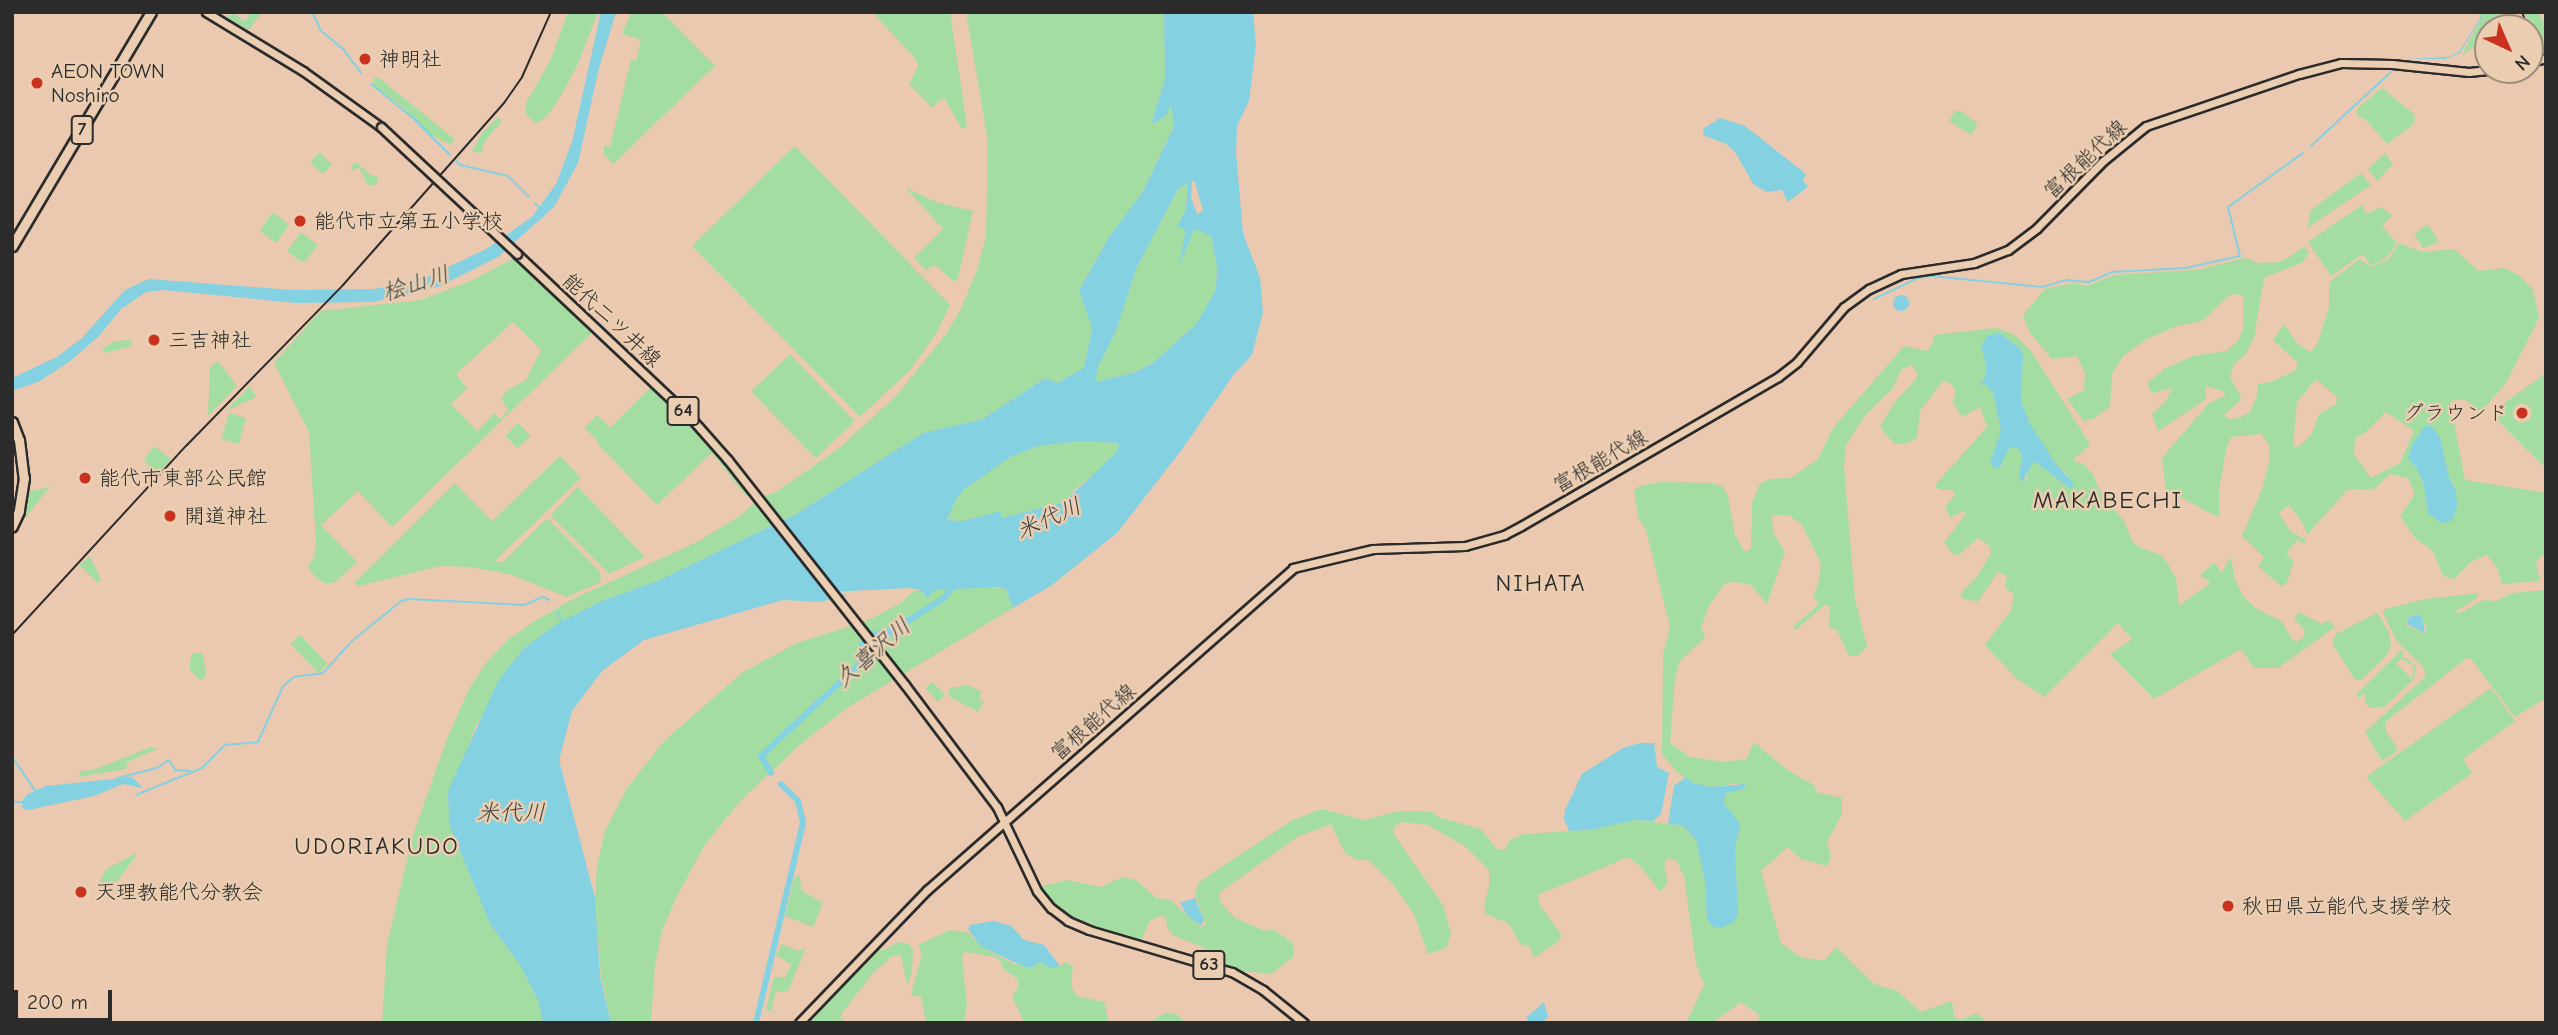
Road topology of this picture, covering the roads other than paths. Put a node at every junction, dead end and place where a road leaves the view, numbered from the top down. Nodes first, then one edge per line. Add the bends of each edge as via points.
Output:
1 (150, 12) edge
2 (206, 12) edge
3 (2474, 71) edge
4 (12, 246) edge
5 (12, 422) edge
6 (12, 526) edge
7 (1005, 821) junction
8 (799, 1023) edge
9 (1304, 1023) edge

1 - 4 highway, 7
2 - 7 main road, 能代二ツ井線 / 64, bridge via 322,83 381,127 690,417 900,678
3 - 7 main road, 富根能代線 via 2341,63 2146,126 2008,250 1974,263 1900,274 1869,289 1844,307 1797,362 1778,377 1504,535 1465,546 1373,549 1293,568
5 - 6 highway via 20,447 23,486
7 - 8 main road, 富根能代線 via 902,914
7 - 9 main road, 63 via 1037,891 1068,921 1232,972

